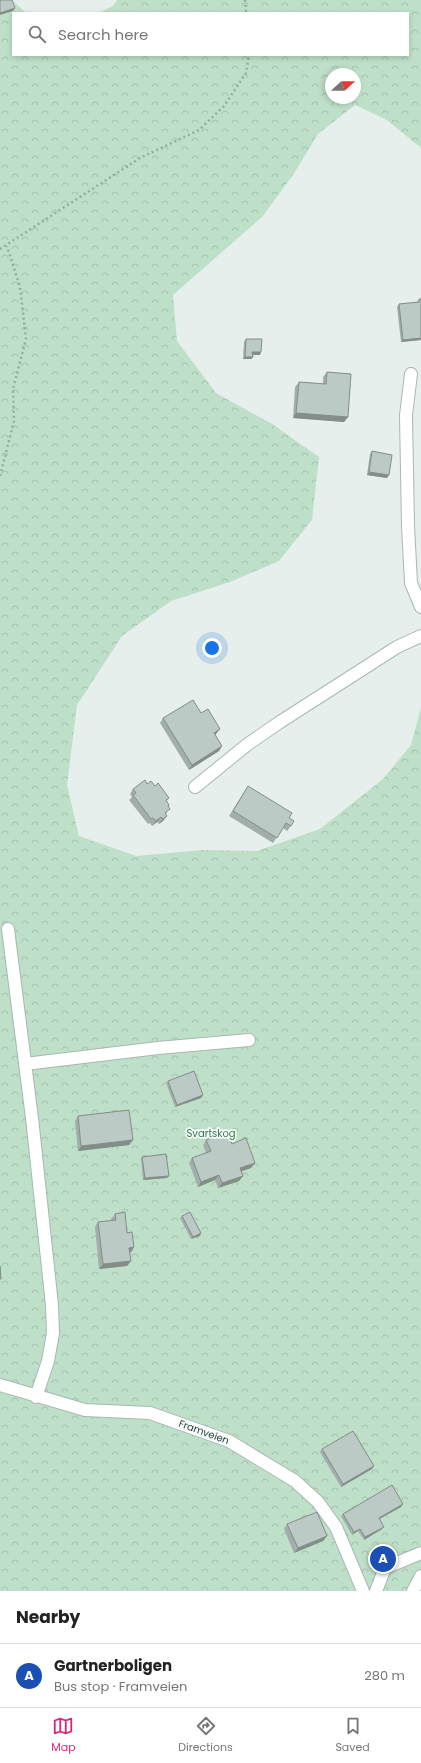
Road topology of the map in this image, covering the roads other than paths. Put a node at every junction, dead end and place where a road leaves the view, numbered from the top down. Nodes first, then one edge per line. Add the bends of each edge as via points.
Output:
1 (412, 374) dead end
2 (421, 606) edge
3 (421, 636) edge
4 (195, 787) dead end
5 (8, 929) dead end
6 (249, 1040) dead end
7 (25, 1064) junction
8 (0, 1385) edge
9 (36, 1397) junction
10 (421, 1553) edge
11 (421, 1576) edge
12 (363, 1591) edge
13 (376, 1591) edge
14 (414, 1591) edge

1 - 2 street via 406,415 408,526 411,583
3 - 4 street via 397,646 280,722
5 - 7 street
6 - 7 street
7 - 9 street via 52,1305 48,1361
8 - 9 street, Framveien
9 - 12 street, Framveien via 85,1410 150,1413 230,1441 296,1481 318,1502 336,1527
10 - 13 street via 385,1568
11 - 14 street

